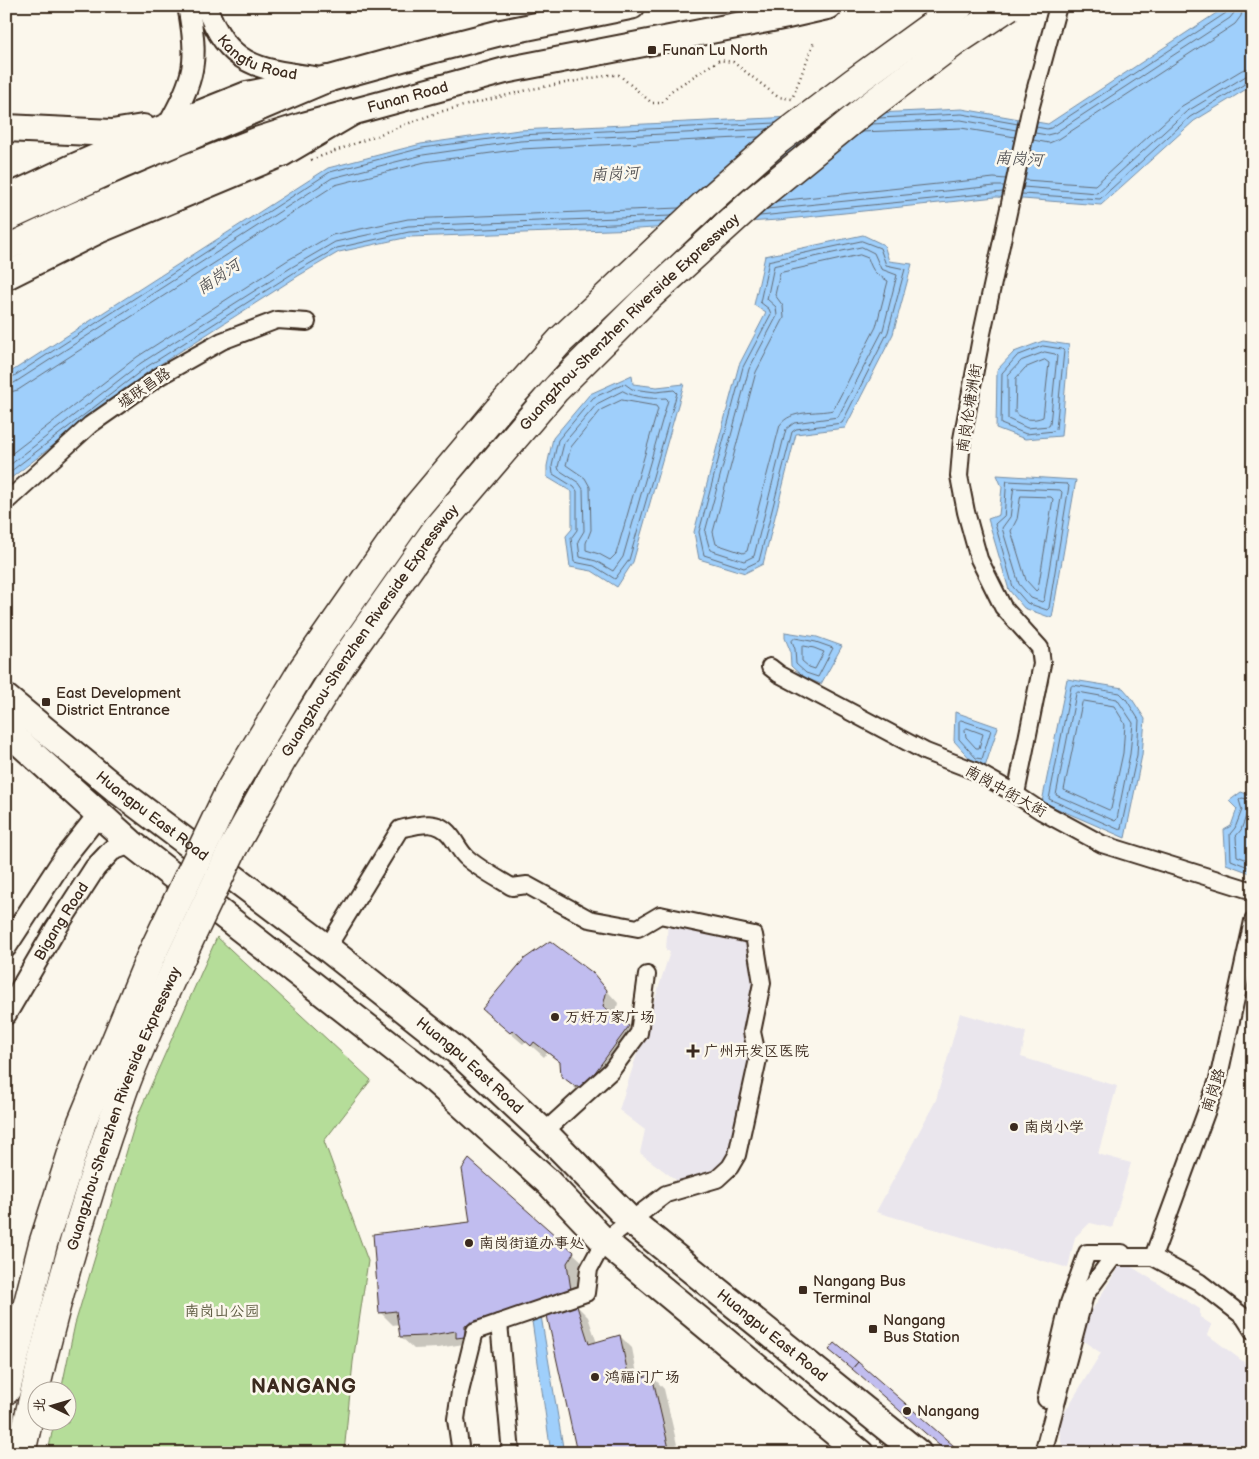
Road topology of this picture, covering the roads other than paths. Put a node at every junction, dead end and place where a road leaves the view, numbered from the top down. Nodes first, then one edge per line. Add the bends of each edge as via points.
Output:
1 (188, 6) edge
2 (206, 6) edge
3 (632, 6) edge
4 (829, 6) edge
5 (959, 6) edge
6 (1009, 6) edge
7 (1058, 6) edge
8 (494, 34) junction
9 (507, 70) junction
10 (328, 80) junction
11 (352, 112) junction
12 (167, 127) junction
13 (6, 128) edge
14 (6, 199) edge
15 (6, 219) edge
16 (6, 248) edge
17 (6, 276) edge
18 (307, 322) dead end
19 (6, 502) edge
20 (770, 667) dead end
21 (6, 698) edge
22 (6, 730) edge
23 (1016, 794) junction
24 (99, 814) junction
25 (131, 843) junction
26 (1253, 890) edge
27 (1253, 921) edge
28 (6, 947) edge
29 (327, 948) junction
30 (647, 976) dead end
31 (6, 1014) edge
32 (544, 1132) junction
33 (632, 1221) junction
34 (604, 1241) junction
35 (1154, 1255) junction
36 (499, 1323) junction
37 (1253, 1330) edge
38 (7, 1386) edge
39 (21, 1453) edge
40 (461, 1453) edge
41 (511, 1453) edge
42 (860, 1453) edge
43 (918, 1453) edge
44 (1033, 1453) edge
45 (1043, 1453) edge

1 - 12 street via 194,60 184,98
2 - 10 street, Kangfu Road via 218,32 240,57 265,68
3 - 8 main road
4 - 9 main road, Funan Road
5 - 38 highway, Guangzhou-Shenzhen Riverside Expressway, bridge via 786,135 712,198 562,340 415,509 303,669 230,790 150,958 82,1122 43,1244
6 - 39 highway, Guangzhou-Shenzhen Riverside Expressway, bridge via 866,108 757,198 646,300 556,389 438,527 342,666 282,760 233,848 124,1089 53,1314
7 - 23 street, 南岗伦塘洲街 via 1031,106 981,338 962,439 959,476 979,559 1003,608 1040,648 1042,664
8 - 9 main road via 504,38 511,51 512,61
8 - 10 main road
9 - 11 main road, Funan Road
10 - 12 highway via 247,95
10 - 15 main road
11 - 16 main road, Funan Road via 258,140 188,167
11 - 17 highway via 282,153 98,230
12 - 13 highway via 112,133
12 - 14 highway
18 - 19 street, 墟联昌路 via 278,320 222,341 160,376 90,425
20 - 23 street, 南岗中街大街 via 926,752 975,771
21 - 29 highway, Huangpu East Road via 116,789
22 - 24 highway, Huangpu East Road
23 - 26 street, 南岗中街大街 via 1102,844
24 - 25 highway, Huangpu East Road
24 - 28 street via 64,858
25 - 31 street, Bigang Road via 112,850 95,868
25 - 34 highway, Huangpu East Road via 436,1081 548,1182
27 - 35 street, 南岗路 via 1218,1080
29 - 32 highway, Huangpu East Road via 457,1051
29 - 33 street via 400,829 425,823 437,825 449,834 467,858 512,887 527,885 589,919 638,928 660,915 754,935 762,983 752,1032 758,1059 737,1155 717,1179 666,1194
30 - 32 street via 639,1033 610,1071
32 - 33 highway, Huangpu East Road
33 - 34 street
33 - 43 highway, Huangpu East Road
34 - 36 street via 589,1269 586,1293
34 - 42 highway, Huangpu East Road
35 - 37 street via 1199,1282 1244,1316
35 - 44 street via 1087,1253 1069,1303
35 - 45 street via 1113,1257 1085,1295
36 - 40 street via 475,1331 456,1419
36 - 41 street

